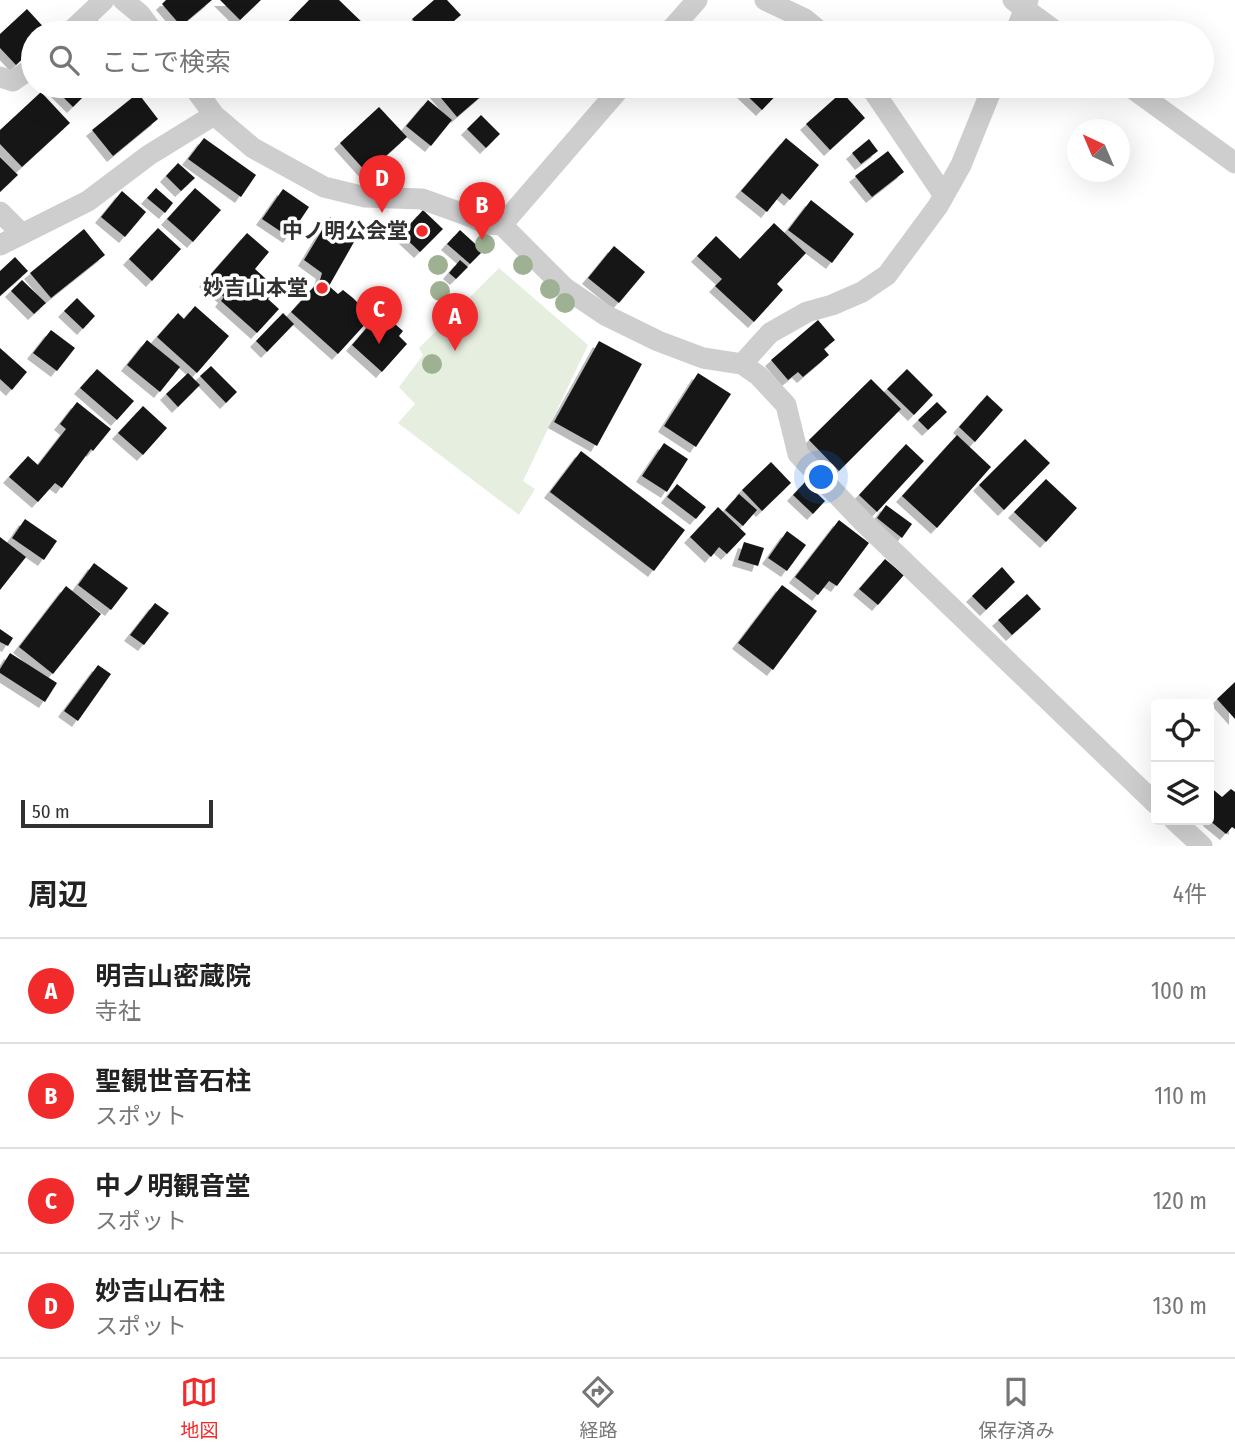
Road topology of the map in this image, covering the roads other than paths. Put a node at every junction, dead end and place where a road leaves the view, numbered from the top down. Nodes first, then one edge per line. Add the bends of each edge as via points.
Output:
1 (104, 0) edge
2 (123, 0) edge
3 (696, 0) edge
4 (765, 0) edge
5 (1022, 3) edge
6 (148, 7) edge
7 (82, 21) edge
8 (678, 21) edge
9 (807, 21) edge
10 (1018, 21) edge
11 (1044, 21) edge
12 (21, 75) edge
13 (0, 77) edge
14 (201, 98) edge
15 (612, 98) edge
16 (878, 98) edge
17 (988, 98) edge
18 (1146, 98) edge
19 (214, 115) junction
20 (1235, 163) edge
21 (943, 194) junction
22 (0, 212) edge
23 (502, 225) junction
24 (22, 234) junction
25 (0, 245) edge
26 (742, 364) junction
27 (1151, 799) edge
28 (1179, 825) edge
29 (1202, 846) edge

1 - 7 street
2 - 6 street
3 - 8 street
4 - 9 street
5 - 10 street
5 - 11 street
12 - 13 street via 13,81
14 - 19 street
15 - 23 street
16 - 21 street
17 - 21 street via 961,165
18 - 20 street
19 - 23 street via 253,148 324,187 365,197 422,199 486,224
19 - 24 street via 149,155 88,201
21 - 26 street via 887,275 862,292 807,312 770,333
22 - 24 street
23 - 26 street via 565,288 605,315 703,358
24 - 25 street
26 - 27 street via 786,405 798,454
28 - 29 street

